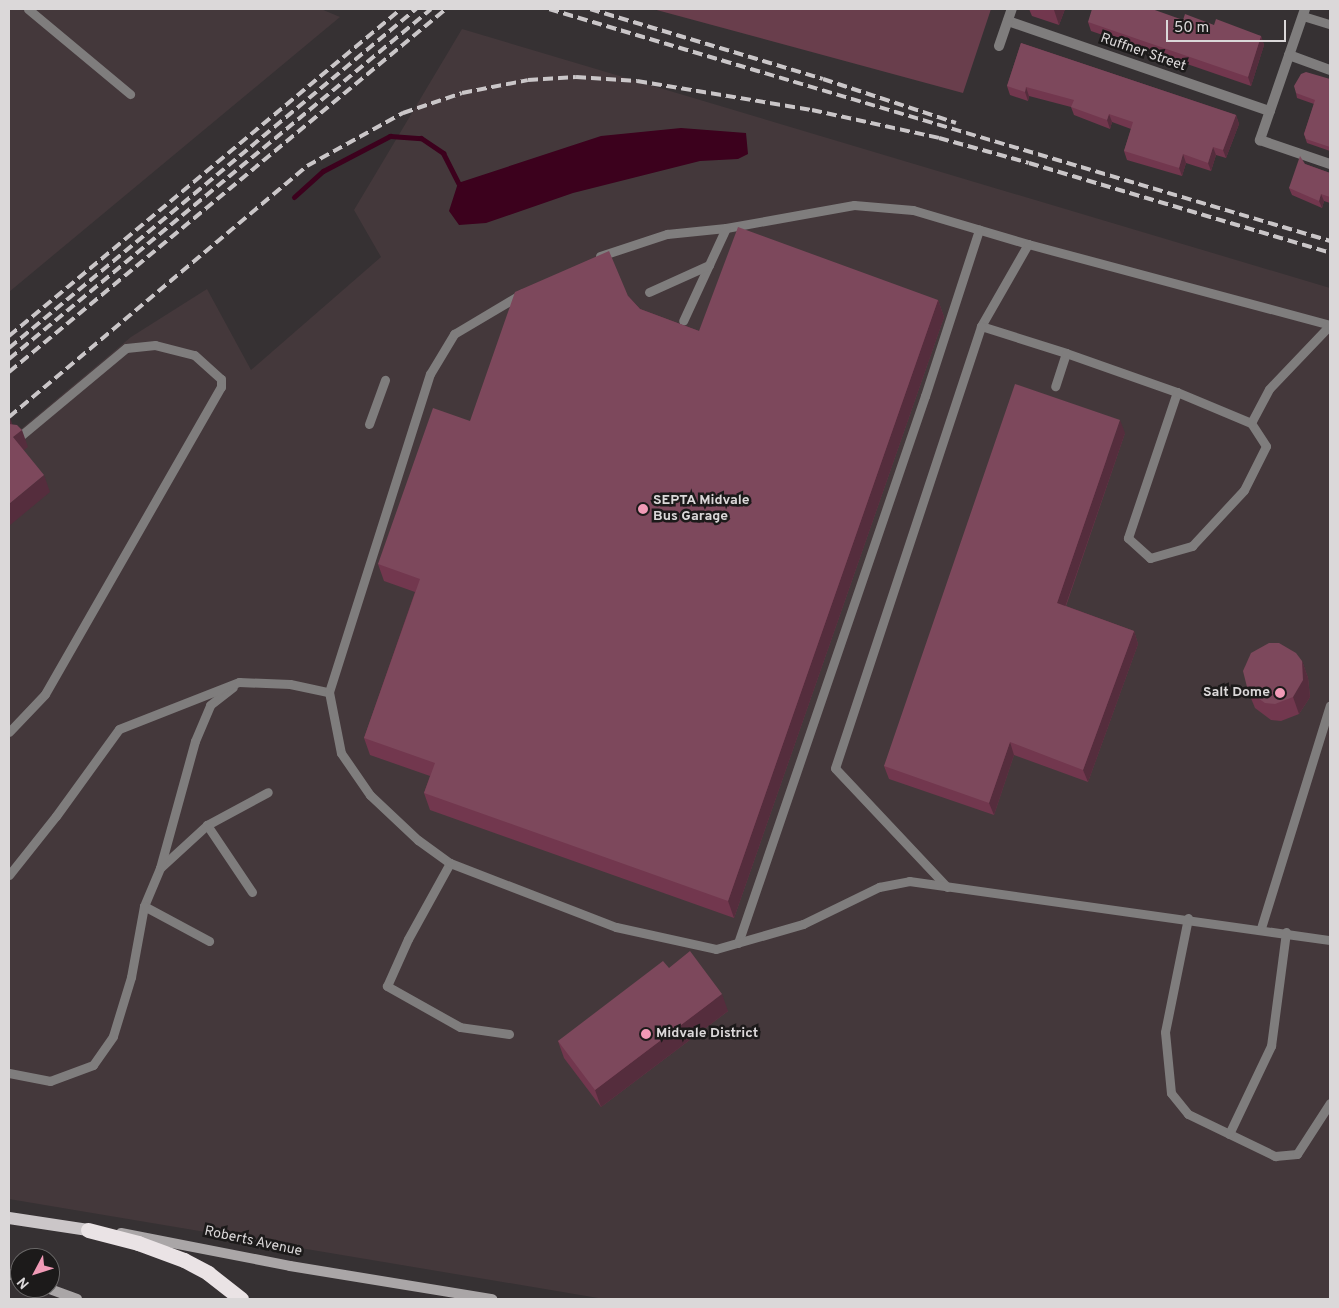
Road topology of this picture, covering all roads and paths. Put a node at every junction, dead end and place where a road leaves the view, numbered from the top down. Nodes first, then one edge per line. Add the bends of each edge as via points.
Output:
1 (28, 9) edge
2 (1012, 9) edge
3 (1304, 12) edge
4 (1008, 21) junction
5 (1330, 24) edge
6 (999, 46) dead end
7 (1289, 55) junction
8 (1330, 70) edge
9 (130, 94) dead end
10 (1270, 110) junction
11 (1330, 164) edge
12 (726, 228) junction
13 (979, 230) junction
14 (1028, 244) junction
15 (588, 262) edge
16 (709, 265) junction
17 (534, 288) edge
18 (649, 292) dead end
19 (683, 321) dead end
20 (1330, 325) edge
21 (981, 326) junction
22 (1066, 353) junction
23 (385, 380) dead end
24 (1055, 386) dead end
25 (1177, 392) junction
26 (1251, 423) junction
27 (369, 424) dead end
28 (20, 437) edge
29 (238, 682) junction
30 (329, 692) junction
31 (1330, 705) edge
32 (9, 732) edge
33 (268, 792) dead end
34 (207, 824) junction
35 (450, 864) junction
36 (160, 868) junction
37 (9, 875) edge
38 (947, 887) junction
39 (252, 892) dead end
40 (144, 906) junction
41 (1188, 918) junction
42 (1261, 928) junction
43 (1286, 932) junction
44 (1330, 940) edge
45 (209, 941) dead end
46 (738, 942) junction
47 (509, 1034) dead end
48 (9, 1073) edge
49 (1330, 1103) edge
50 (1229, 1134) junction
51 (9, 1218) edge
52 (88, 1230) junction
53 (60, 1293) edge
54 (77, 1299) edge
55 (242, 1299) edge
56 (492, 1299) edge

1 - 9 lane
2 - 4 street
3 - 5 lane
3 - 7 street
4 - 6 street
4 - 10 street, Ruffner Street
7 - 8 street
7 - 10 street
10 - 11 street via 1260,140
12 - 13 lane via 854,205 913,210
12 - 15 lane via 667,234
12 - 16 lane
13 - 14 lane
13 - 46 lane
14 - 20 lane
14 - 21 lane
16 - 18 lane
16 - 19 lane
17 - 30 lane via 499,304 454,334 430,374
20 - 26 lane via 1269,390
21 - 22 lane
21 - 38 lane via 834,768
22 - 24 lane
22 - 25 lane
23 - 27 lane
25 - 26 lane
25 - 26 lane via 1128,538 1150,558 1192,546 1244,490 1266,446
28 - 32 lane via 126,348 155,345 194,355 221,379 221,387 45,694
29 - 30 lane via 290,684
29 - 36 lane via 210,706 195,742
29 - 37 lane via 119,729
30 - 35 lane via 341,753 370,796
31 - 42 lane
33 - 34 lane
34 - 36 lane
34 - 39 lane
35 - 46 lane via 616,927 716,949
35 - 47 lane via 408,939 387,986 460,1027
36 - 40 lane
38 - 41 lane
38 - 46 lane via 909,881 879,887 803,924
40 - 45 lane
40 - 48 lane via 130,977 113,1036 93,1065 50,1081
41 - 42 lane
41 - 50 lane via 1165,1032 1171,1093 1188,1114
42 - 43 lane
43 - 44 lane
43 - 50 lane via 1271,1046
49 - 50 lane via 1297,1154 1275,1156
51 - 52 main road, Roberts Avenue
52 - 55 highway via 138,1243 184,1260 208,1273
52 - 56 main road, Roberts Avenue via 145,1235 290,1266
53 - 54 main road

